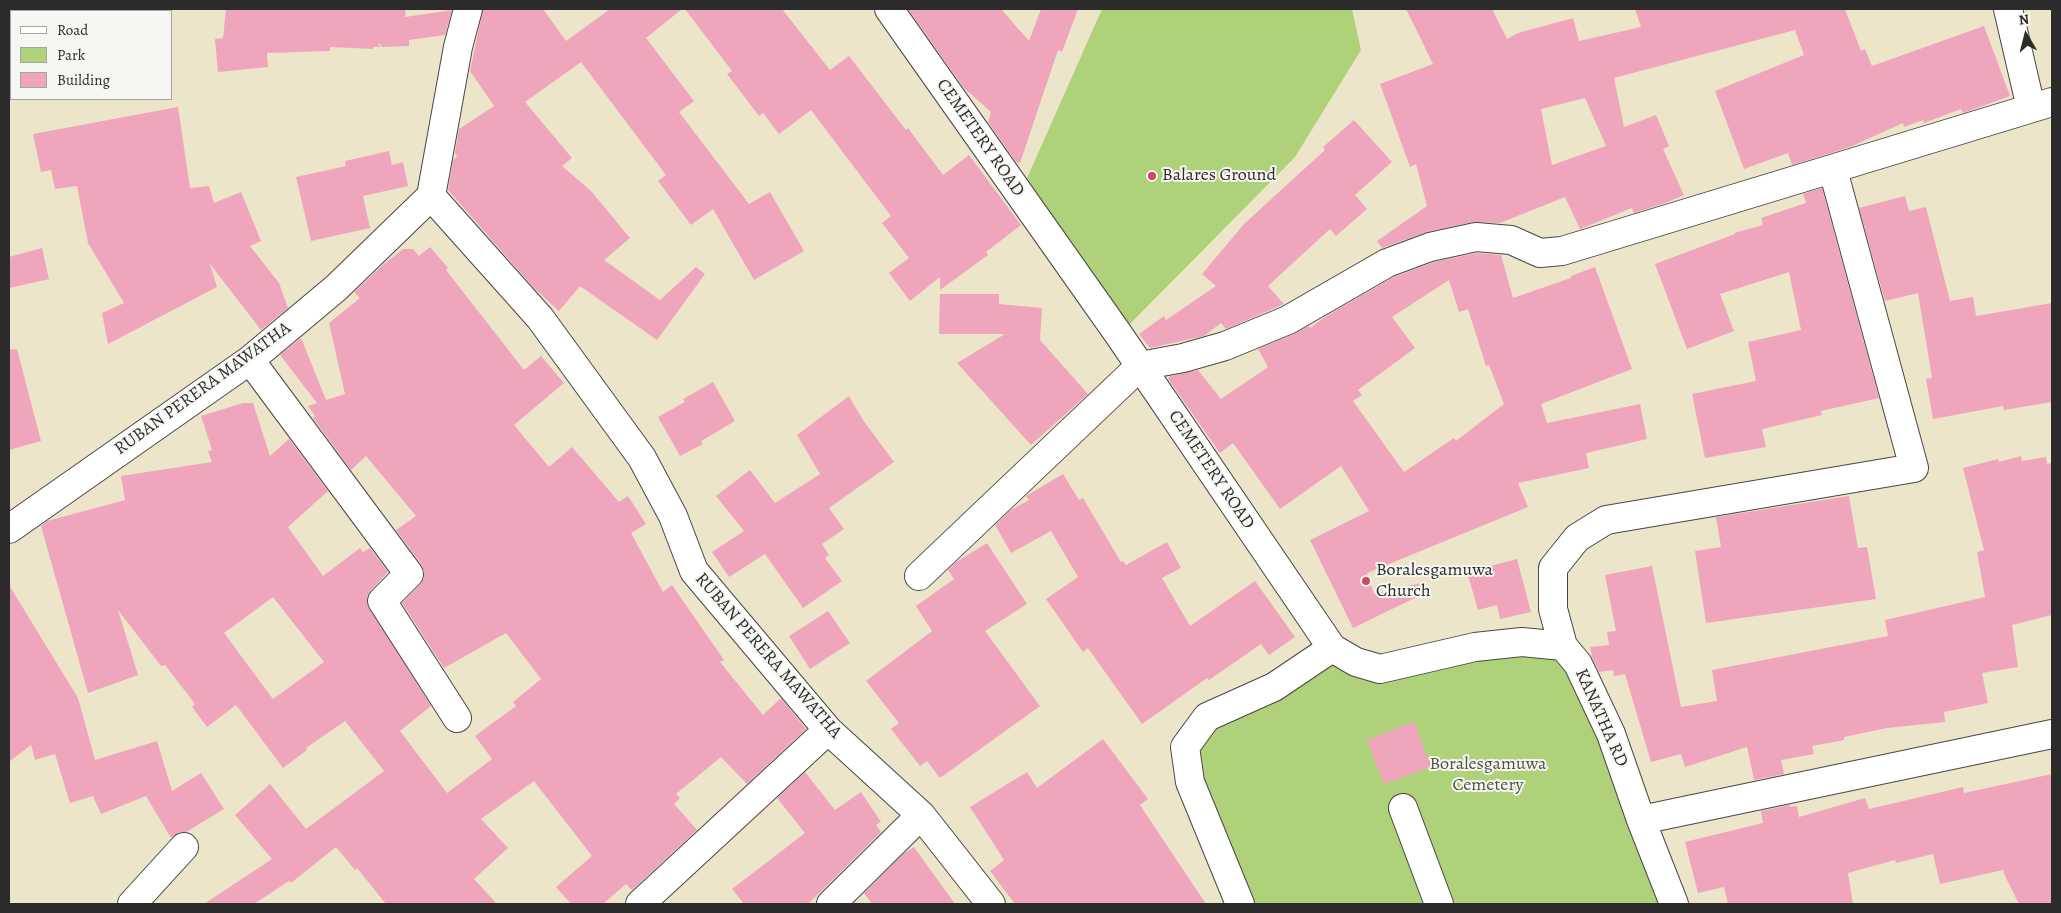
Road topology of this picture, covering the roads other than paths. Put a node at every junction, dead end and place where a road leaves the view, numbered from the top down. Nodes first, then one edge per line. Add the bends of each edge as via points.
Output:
1 (468, 9) edge
2 (889, 9) edge
3 (2008, 9) edge
4 (2042, 105) edge
5 (1833, 170) junction
6 (430, 196) junction
7 (250, 360) junction
8 (1140, 366) junction
9 (9, 529) edge
10 (919, 576) dead end
11 (1563, 646) junction
12 (1332, 648) junction
13 (457, 718) dead end
14 (828, 730) junction
15 (2052, 734) edge
16 (1402, 808) dead end
17 (921, 815) junction
18 (1641, 820) junction
19 (184, 847) dead end
20 (1666, 902) edge
21 (132, 904) edge
22 (640, 904) edge
23 (831, 904) edge
24 (991, 904) edge
25 (1240, 904) edge
26 (1438, 904) edge

1 - 6 street
2 - 8 street, CEMETERY ROAD
3 - 4 street
4 - 5 street
5 - 8 street via 1562,251 1540,253 1511,240 1476,237 1430,247 1387,263 1288,320 1225,346
5 - 11 street via 1914,468 1606,520 1577,538 1553,568 1553,609
6 - 7 street, RUBAN PERERA MAWATHA via 336,288
6 - 14 street, RUBAN PERERA MAWATHA via 540,318 642,458 673,516 694,571
7 - 9 street, RUBAN PERERA MAWATHA
7 - 13 street via 409,574 382,601
8 - 10 street
8 - 12 street, CEMETERY ROAD
11 - 12 street via 1522,642 1475,647 1380,669 1356,662
11 - 18 street, KANATHA RD via 1578,664 1611,734
12 - 25 street via 1274,687 1208,717 1185,747 1190,782
14 - 17 street, RUBAN PERERA MAWATHA
14 - 22 street
15 - 18 street
16 - 26 street
17 - 23 street
17 - 24 street, RUBAN PERERA MAWATHA
18 - 20 street, KANATHA RD
19 - 21 street

